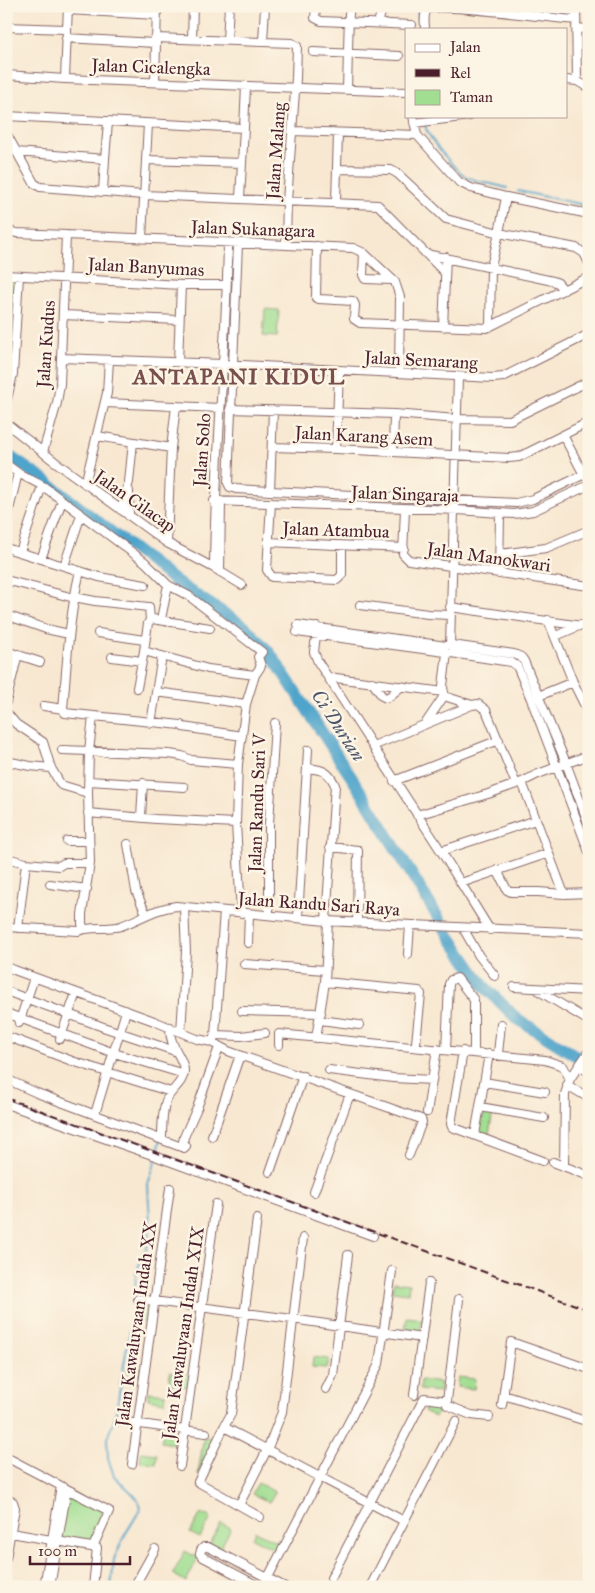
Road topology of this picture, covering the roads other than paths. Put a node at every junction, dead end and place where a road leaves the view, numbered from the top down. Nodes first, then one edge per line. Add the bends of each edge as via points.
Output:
1 (156, 6) edge
2 (193, 6) edge
3 (229, 6) edge
4 (265, 6) edge
5 (316, 6) edge
6 (351, 6) edge
7 (383, 6) edge
8 (520, 6) edge
9 (535, 7) edge
10 (68, 8) edge
11 (576, 8) edge
12 (95, 9) edge
13 (121, 10) edge
14 (156, 16) junction
15 (348, 21) junction
16 (378, 22) junction
17 (576, 24) junction
18 (412, 25) dead end
19 (6, 27) edge
20 (425, 28) edge
21 (66, 29) junction
22 (589, 29) edge
23 (66, 38) junction
24 (192, 39) junction
25 (155, 40) junction
26 (227, 40) junction
27 (263, 42) junction
28 (314, 52) dead end
29 (568, 53) edge
30 (576, 54) junction
31 (347, 55) junction
32 (399, 56) dead end
33 (6, 74) edge
34 (65, 79) junction
35 (568, 80) edge
36 (577, 81) junction
37 (154, 82) junction
38 (246, 86) junction
39 (295, 88) junction
40 (589, 88) edge
41 (345, 89) junction
42 (405, 92) edge
43 (6, 116) edge
44 (455, 118) edge
45 (416, 121) edge
46 (108, 122) junction
47 (148, 124) junction
48 (244, 128) junction
49 (292, 131) junction
50 (338, 132) junction
51 (6, 133) edge
52 (417, 135) junction
53 (16, 152) junction
54 (105, 159) junction
55 (146, 160) junction
56 (242, 163) junction
57 (337, 169) junction
58 (103, 191) junction
59 (144, 195) junction
60 (506, 197) junction
61 (240, 198) junction
62 (287, 201) junction
63 (336, 202) junction
64 (589, 214) edge
65 (6, 230) edge
66 (499, 233) junction
67 (66, 235) junction
68 (142, 238) junction
69 (228, 243) junction
70 (238, 244) junction
71 (286, 245) junction
72 (318, 246) junction
73 (364, 253) junction
74 (426, 254) junction
75 (446, 258) junction
76 (589, 263) edge
77 (491, 267) junction
78 (444, 272) junction
79 (6, 275) edge
80 (19, 276) junction
81 (589, 277) edge
82 (65, 279) junction
83 (392, 280) junction
84 (180, 285) junction
85 (226, 286) junction
86 (564, 290) junction
87 (63, 315) junction
88 (179, 320) junction
89 (400, 325) junction
90 (443, 327) junction
91 (490, 328) junction
92 (589, 334) edge
93 (61, 358) junction
94 (109, 360) junction
95 (178, 362) junction
96 (228, 365) junction
97 (339, 371) junction
98 (399, 373) junction
99 (9, 376) edge
100 (458, 377) junction
101 (589, 381) edge
102 (6, 403) edge
103 (105, 403) junction
104 (176, 406) junction
105 (220, 408) junction
106 (230, 409) junction
107 (273, 410) junction
108 (337, 412) junction
109 (394, 414) junction
110 (457, 419) junction
111 (589, 422) edge
112 (6, 423) edge
113 (563, 435) junction
114 (97, 436) junction
115 (133, 442) junction
116 (272, 447) junction
117 (171, 448) junction
118 (336, 449) junction
119 (43, 452) junction
120 (393, 452) junction
121 (456, 456) junction
122 (6, 464) edge
123 (18, 473) junction
124 (586, 473) edge
125 (129, 482) junction
126 (85, 484) junction
127 (589, 485) edge
128 (43, 486) junction
129 (270, 492) junction
130 (62, 501) junction
131 (218, 501) junction
132 (271, 503) junction
133 (454, 505) junction
134 (405, 509) junction
135 (121, 510) junction
136 (500, 513) junction
137 (82, 515) junction
138 (129, 516) junction
139 (6, 522) edge
140 (588, 533) edge
141 (268, 542) junction
142 (167, 543) junction
143 (342, 546) junction
144 (6, 548) edge
145 (404, 548) junction
146 (20, 552) junction
147 (500, 554) junction
148 (41, 559) junction
149 (64, 566) junction
150 (451, 566) junction
151 (217, 570) junction
152 (80, 571) junction
153 (499, 574) junction
154 (6, 580) edge
155 (145, 585) dead end
156 (168, 585) junction
157 (242, 585) dead end
158 (589, 586) edge
159 (74, 598) junction
160 (360, 605) dead end
161 (450, 607) junction
162 (6, 615) edge
163 (450, 615) junction
164 (161, 619) junction
165 (150, 620) junction
166 (548, 620) junction
167 (585, 626) edge
168 (210, 628) dead end
169 (298, 629) dead end
170 (316, 631) junction
171 (98, 633) dead end
172 (69, 634) junction
173 (556, 636) junction
174 (144, 640) junction
175 (6, 650) edge
176 (449, 650) junction
177 (144, 651) junction
178 (18, 654) junction
179 (162, 656) junction
180 (112, 657) dead end
181 (40, 662) dead end
182 (142, 662) junction
183 (255, 675) junction
184 (328, 677) junction
185 (372, 682) junction
186 (573, 682) junction
187 (402, 686) junction
188 (138, 688) dead end
189 (156, 692) junction
190 (444, 694) junction
191 (535, 698) junction
192 (6, 702) edge
193 (246, 704) junction
194 (472, 705) junction
195 (44, 706) dead end
196 (63, 708) junction
197 (587, 709) edge
198 (6, 712) edge
199 (93, 717) junction
200 (150, 723) junction
201 (276, 723) dead end
202 (423, 725) junction
203 (242, 736) junction
204 (499, 740) junction
205 (372, 746) junction
206 (62, 750) dead end
207 (308, 750) dead end
208 (89, 751) junction
209 (589, 755) edge
210 (6, 761) edge
211 (566, 763) junction
212 (238, 764) junction
213 (557, 766) junction
214 (51, 768) junction
215 (307, 768) junction
216 (89, 780) junction
217 (394, 781) junction
218 (143, 783) junction
219 (519, 783) junction
220 (184, 787) dead end
221 (88, 793) junction
222 (88, 813) junction
223 (417, 815) junction
224 (140, 818) junction
225 (536, 820) junction
226 (236, 823) junction
227 (589, 826) edge
228 (66, 841) dead end
229 (88, 841) junction
230 (128, 844) dead end
231 (330, 847) junction
232 (441, 851) junction
233 (589, 852) edge
234 (549, 853) junction
235 (6, 858) edge
236 (26, 862) junction
237 (90, 863) junction
238 (497, 870) junction
239 (460, 883) junction
240 (50, 884) dead end
241 (86, 889) junction
242 (589, 893) edge
243 (564, 894) junction
244 (184, 907) junction
245 (224, 911) junction
246 (146, 914) junction
247 (245, 914) junction
248 (269, 915) junction
249 (298, 918) junction
250 (327, 921) junction
251 (357, 922) junction
252 (410, 925) junction
253 (6, 927) edge
254 (18, 928) junction
255 (463, 928) junction
256 (84, 929) junction
257 (490, 930) junction
258 (589, 934) edge
259 (248, 943) dead end
260 (408, 954) dead end
261 (244, 964) dead end
262 (6, 967) edge
263 (325, 970) junction
264 (495, 976) dead end
265 (34, 978) junction
266 (324, 982) junction
267 (514, 987) dead end
268 (537, 990) junction
269 (6, 991) edge
270 (589, 991) edge
271 (76, 993) junction
272 (27, 999) junction
273 (126, 1011) junction
274 (242, 1011) dead end
275 (6, 1013) edge
276 (68, 1014) junction
277 (321, 1017) junction
278 (20, 1020) junction
279 (589, 1021) edge
280 (501, 1024) dead end
281 (359, 1025) dead end
282 (170, 1028) junction
283 (181, 1032) junction
284 (120, 1033) junction
285 (265, 1033) dead end
286 (6, 1036) edge
287 (61, 1037) junction
288 (316, 1038) junction
289 (214, 1039) junction
290 (416, 1043) dead end
291 (279, 1045) dead end
292 (437, 1049) junction
293 (218, 1050) dead end
294 (446, 1050) junction
295 (175, 1051) junction
296 (463, 1051) junction
297 (588, 1051) edge
298 (114, 1052) junction
299 (474, 1052) junction
300 (489, 1054) junction
301 (498, 1054) junction
302 (240, 1055) junction
303 (579, 1066) junction
304 (329, 1070) dead end
305 (589, 1072) edge
306 (108, 1073) junction
307 (184, 1074) junction
308 (303, 1076) junction
309 (6, 1080) edge
310 (432, 1080) junction
311 (484, 1082) junction
312 (569, 1082) junction
313 (171, 1092) junction
314 (545, 1092) dead end
315 (350, 1094) junction
316 (589, 1098) edge
317 (6, 1104) edge
318 (480, 1107) junction
319 (427, 1112) dead end
320 (95, 1114) junction
321 (544, 1118) dead end
322 (475, 1135) junction
323 (212, 1136) dead end
324 (161, 1139) junction
325 (409, 1155) dead end
326 (543, 1161) dead end
327 (553, 1162) dead end
328 (564, 1166) junction
329 (270, 1172) dead end
330 (589, 1176) edge
331 (170, 1188) dead end
332 (314, 1192) dead end
333 (216, 1204) dead end
334 (257, 1219) dead end
335 (373, 1236) dead end
336 (303, 1238) dead end
337 (348, 1255) dead end
338 (392, 1270) dead end
339 (429, 1283) dead end
340 (459, 1298) dead end
341 (138, 1299) dead end
342 (154, 1301) junction
343 (202, 1307) junction
344 (244, 1312) junction
345 (292, 1319) junction
346 (340, 1326) junction
347 (383, 1332) junction
348 (422, 1338) junction
349 (589, 1369) edge
350 (326, 1389) dead end
351 (414, 1395) dead end
352 (504, 1395) junction
353 (447, 1401) junction
354 (502, 1405) dead end
355 (489, 1417) dead end
356 (118, 1421) dead end
357 (456, 1421) dead end
358 (589, 1422) edge
359 (138, 1423) junction
360 (224, 1427) junction
361 (185, 1430) junction
362 (206, 1434) dead end
363 (267, 1450) junction
364 (6, 1457) edge
365 (132, 1464) dead end
366 (180, 1466) dead end
367 (320, 1477) junction
368 (64, 1488) junction
369 (6, 1498) edge
370 (370, 1504) junction
371 (239, 1506) junction
372 (260, 1517) dead end
373 (404, 1521) junction
374 (10, 1533) junction
375 (55, 1542) junction
376 (93, 1548) junction
377 (155, 1549) dead end
378 (6, 1558) edge
379 (268, 1578) junction
380 (331, 1578) dead end
381 (44, 1587) edge
382 (50, 1587) edge
383 (93, 1587) edge
384 (134, 1587) edge
385 (262, 1587) edge
386 (285, 1587) edge
387 (370, 1587) edge

1 - 14 street
2 - 24 street
3 - 26 street
4 - 27 street
5 - 15 street via 314,15 318,20
6 - 15 street
7 - 16 street
8 - 9 street
9 - 11 street
10 - 12 street
10 - 21 street
11 - 17 street
12 - 13 street
13 - 14 street
14 - 25 street
15 - 16 street
15 - 31 street
16 - 18 street
17 - 20 street via 457,8 431,8 425,14
17 - 22 street
17 - 30 street
19 - 21 street
21 - 23 street
23 - 25 street
23 - 34 street
24 - 25 street
24 - 26 street
25 - 37 street
26 - 27 street
27 - 39 street, Jalan Malang via 297,46
28 - 31 street
29 - 30 street
30 - 36 street
31 - 32 street
31 - 41 street via 344,60
33 - 34 street, Jalan Cicalengka
34 - 37 street, Jalan Cicalengka
35 - 36 street
36 - 40 street
37 - 38 street, Jalan Cicalengka
38 - 39 street, Jalan Cicalengka
38 - 48 street
39 - 41 street, Jalan Cicalengka
39 - 49 street, Jalan Malang
41 - 42 street, Jalan Cicalengka
43 - 46 street
44 - 45 street
45 - 52 street
46 - 47 street
46 - 54 street
47 - 48 street
47 - 55 street
48 - 56 street
49 - 50 street
49 - 62 street, Jalan Malang
50 - 52 street
50 - 57 street
51 - 53 street
52 - 60 street via 459,182
53 - 54 street
53 - 58 street via 38,186
54 - 58 street
55 - 56 street
55 - 59 street
56 - 61 street
57 - 63 street
57 - 66 street via 392,170 446,219
58 - 59 street
59 - 61 street
59 - 68 street
60 - 64 street
60 - 66 street
61 - 62 street
62 - 63 street
62 - 71 street, Jalan Malang
63 - 74 street via 378,205
65 - 67 street, Jalan Sukanagara
66 - 76 street via 576,248 584,253
66 - 77 street
67 - 68 street, Jalan Sukanagara
67 - 82 street, Jalan Kudus
68 - 69 street, Jalan Sukanagara
69 - 70 street, Jalan Sukanagara
69 - 85 street, Jalan Solo
70 - 71 street, Jalan Sukanagara
70 - 96 street
71 - 72 street, Jalan Sukanagara
72 - 73 street, Jalan Sukanagara via 353,248
72 - 89 street via 316,298 353,301 354,319 358,322
73 - 83 street
73 - 83 street via 365,279
74 - 75 street
74 - 78 street
75 - 77 street
75 - 78 street
77 - 86 street via 553,281
77 - 91 street
78 - 90 street
79 - 80 street, Jalan Banyumas
80 - 82 street, Jalan Banyumas
80 - 99 street
81 - 86 street
82 - 84 street, Jalan Banyumas
82 - 87 street, Jalan Kudus
83 - 89 street via 400,297
84 - 85 street, Jalan Banyumas
84 - 88 street
85 - 96 street, Jalan Solo
86 - 91 street
87 - 88 street
87 - 93 street, Jalan Kudus
88 - 95 street
89 - 90 street
89 - 98 street
90 - 91 street
92 - 100 street, Jalan Semarang via 503,377
93 - 94 street, Jalan Semarang
93 - 119 street, Jalan Kudus via 57,403
94 - 95 street, Jalan Semarang
94 - 103 street
95 - 96 street, Jalan Semarang
96 - 97 street, Jalan Semarang
96 - 105 street, Jalan Solo
96 - 106 street
97 - 98 street, Jalan Semarang
97 - 108 street
98 - 100 street, Jalan Semarang
99 - 102 street
100 - 110 street
101 - 110 street via 510,420
103 - 104 street
103 - 114 street
104 - 105 street
104 - 117 street
105 - 131 street, Jalan Solo
106 - 107 street
106 - 129 street via 229,486
107 - 108 street
107 - 116 street
108 - 109 street
108 - 118 street
109 - 110 street
109 - 120 street
110 - 121 street
111 - 113 street, Jalan Karang Asem
112 - 119 street, Jalan Cilacap
113 - 121 street, Jalan Karang Asem via 510,458
113 - 124 street
114 - 115 street
114 - 126 street
115 - 117 street
115 - 125 street
116 - 118 street, Jalan Karang Asem
116 - 129 street
117 - 142 street
118 - 120 street, Jalan Karang Asem
119 - 126 street, Jalan Cilacap
120 - 121 street, Jalan Karang Asem
121 - 133 street
122 - 123 street
123 - 128 street
123 - 139 street
124 - 133 street via 525,502
125 - 135 street
125 - 138 street
126 - 135 street, Jalan Cilacap
127 - 136 street, Jalan Singaraja via 533,511
128 - 130 street
128 - 146 street
129 - 133 street
130 - 137 street
130 - 148 street
131 - 132 street, Jalan Singaraja
131 - 151 street, Jalan Solo
132 - 134 street, Jalan Singaraja
132 - 141 street
133 - 134 street, Jalan Singaraja
133 - 136 street, Jalan Singaraja
133 - 150 street
134 - 145 street, Jalan Manokwari
135 - 138 street, Jalan Cilacap
136 - 147 street
137 - 149 street
137 - 156 street via 145,562
138 - 142 street, Jalan Cilacap
140 - 147 street via 546,548
141 - 143 street, Jalan Atambua
141 - 143 street via 267,570 269,576 275,578 340,579
142 - 151 street, Jalan Cilacap
143 - 145 street, Jalan Atambua
144 - 146 street
145 - 150 street, Jalan Manokwari via 409,560
146 - 148 street
147 - 153 street
148 - 149 street
149 - 152 street
150 - 153 street, Jalan Manokwari
150 - 161 street
151 - 157 street, Jalan Cilacap
152 - 155 street
152 - 159 street
153 - 158 street, Jalan Manokwari
154 - 159 street
156 - 164 street
156 - 183 street via 189,596 262,652 258,656 261,666
159 - 165 street via 150,607
159 - 172 street
160 - 163 street
161 - 163 street
161 - 166 street
162 - 172 street
163 - 176 street
164 - 165 street
164 - 168 street
165 - 174 street
166 - 167 street
166 - 173 street
167 - 173 street
169 - 170 street
170 - 176 street
170 - 184 street via 315,657
171 - 174 street
172 - 196 street
173 - 186 street
174 - 177 street
175 - 178 street
176 - 190 street
176 - 191 street via 518,655 524,661
177 - 179 street
177 - 182 street
178 - 181 street
178 - 192 street
179 - 183 street via 208,668
179 - 189 street
180 - 182 street
182 - 188 street
183 - 193 street
184 - 185 street
184 - 205 street
185 - 187 street
185 - 187 street via 386,698
186 - 191 street
186 - 197 street
187 - 190 street
189 - 193 street
189 - 200 street
190 - 194 street
190 - 202 street
191 - 211 street
191 - 213 street
193 - 203 street
194 - 202 street
194 - 204 street via 478,704 486,710
195 - 196 street
196 - 199 street via 65,713
198 - 214 street via 16,724 43,742
199 - 200 street
199 - 208 street
200 - 203 street
201 - 248 street, Jalan Randu Sari V via 269,824
202 - 205 street
203 - 212 street
204 - 217 street
204 - 219 street
205 - 217 street
206 - 208 street
207 - 215 street
208 - 212 street via 169,754 191,760
208 - 216 street
209 - 211 street
210 - 214 street
211 - 213 street
211 - 227 street
212 - 226 street
213 - 219 street
213 - 233 street
214 - 221 street via 61,784
215 - 231 street via 324,771 335,784
215 - 249 street
216 - 218 street
216 - 221 street
217 - 223 street
218 - 220 street
218 - 224 street
219 - 223 street
219 - 225 street
221 - 222 street
222 - 224 street
222 - 229 street
223 - 232 street
224 - 226 street
225 - 232 street
225 - 234 street
226 - 247 street
228 - 229 street
229 - 237 street
230 - 246 street via 136,891
231 - 250 street
231 - 251 street via 358,850
232 - 239 street
234 - 238 street
234 - 243 street
235 - 236 street
236 - 237 street via 60,866 64,863
236 - 254 street
237 - 241 street
238 - 239 street
238 - 243 street via 509,891
239 - 257 street
240 - 241 street
241 - 256 street via 82,914
242 - 243 street
244 - 245 street, Jalan Randu Sari Raya
244 - 246 street, Jalan Randu Sari Raya via 167,907
244 - 283 street via 186,952
245 - 247 street, Jalan Randu Sari Raya
245 - 289 street
246 - 256 street, Jalan Randu Sari Raya via 120,926
247 - 248 street, Jalan Randu Sari Raya
247 - 259 street
248 - 249 street, Jalan Randu Sari Raya
249 - 250 street, Jalan Randu Sari Raya
250 - 251 street, Jalan Randu Sari Raya
250 - 263 street
251 - 252 street, Jalan Randu Sari Raya
252 - 255 street, Jalan Randu Sari Raya
252 - 260 street
253 - 254 street, Jalan Randu Sari Raya
254 - 256 street, Jalan Randu Sari Raya via 78,932
255 - 257 street, Jalan Randu Sari Raya
255 - 264 street
257 - 258 street, Jalan Randu Sari Raya
261 - 263 street
262 - 265 street
263 - 266 street
265 - 271 street
265 - 272 street
266 - 277 street
266 - 290 street via 419,991
267 - 268 street
268 - 270 street
268 - 279 street
269 - 272 street
271 - 273 street
271 - 276 street
272 - 276 street
272 - 278 street
273 - 282 street
273 - 284 street
274 - 277 street
275 - 278 street
276 - 284 street
276 - 287 street
277 - 281 street
277 - 288 street
278 - 287 street
280 - 301 street
282 - 283 street
282 - 295 street
283 - 289 street via 197,1039
284 - 295 street
284 - 298 street
285 - 289 street
286 - 306 street
287 - 298 street
288 - 291 street via 279,1034
288 - 292 street
289 - 302 street
292 - 294 street
292 - 310 street
293 - 324 street via 184,1136 186,1147
294 - 296 street
294 - 299 street via 449,984 457,978 474,1000
295 - 307 street
296 - 299 street
296 - 322 street via 451,1124
297 - 303 street
298 - 306 street
298 - 307 street
299 - 300 street
300 - 301 street
300 - 311 street
301 - 312 street via 558,1064 565,1069
302 - 308 street
302 - 323 street
303 - 305 street
303 - 312 street
304 - 310 street
306 - 313 street
306 - 320 street
307 - 313 street
308 - 315 street
308 - 329 street
309 - 320 street
310 - 319 street
311 - 314 street
311 - 318 street
312 - 316 street
312 - 328 street via 565,1094
313 - 324 street via 165,1103
315 - 325 street via 422,1120
315 - 332 street
317 - 335 street
318 - 321 street
318 - 322 street
320 - 324 street
322 - 326 street
327 - 328 street
328 - 330 street
331 - 342 street, Jalan Kawaluyaan Indah XX
333 - 343 street, Jalan Kawaluyaan Indah XIX
334 - 344 street
336 - 345 street
337 - 346 street
338 - 347 street
339 - 348 street
340 - 353 street
341 - 342 street
342 - 343 street
342 - 359 street, Jalan Kawaluyaan Indah XX
343 - 344 street
343 - 361 street, Jalan Kawaluyaan Indah XIX
344 - 345 street
344 - 360 street via 231,1414
345 - 346 street
345 - 363 street via 282,1412
346 - 347 street
346 - 350 street via 333,1375
347 - 348 street
347 - 367 street via 379,1364
348 - 351 street
349 - 352 street via 512,1342
352 - 354 street
352 - 358 street
353 - 355 street via 447,1405 471,1415
353 - 370 street via 424,1398
356 - 359 street
357 - 373 street
359 - 361 street
359 - 365 street, Jalan Kawaluyaan Indah XX
360 - 363 street
360 - 371 street via 198,1482
361 - 362 street
361 - 366 street, Jalan Kawaluyaan Indah XIX
363 - 367 street
363 - 371 street
364 - 368 street
367 - 370 street
367 - 379 street
368 - 375 street
368 - 376 street via 109,1511
369 - 374 street via 15,1505
370 - 373 street
370 - 380 street
371 - 372 street
373 - 387 street
374 - 375 street
374 - 378 street
375 - 376 street
375 - 381 street
375 - 382 street
376 - 383 street via 97,1548
377 - 384 street
379 - 385 street
379 - 385 street via 208,1547 201,1550 203,1557
379 - 386 street

